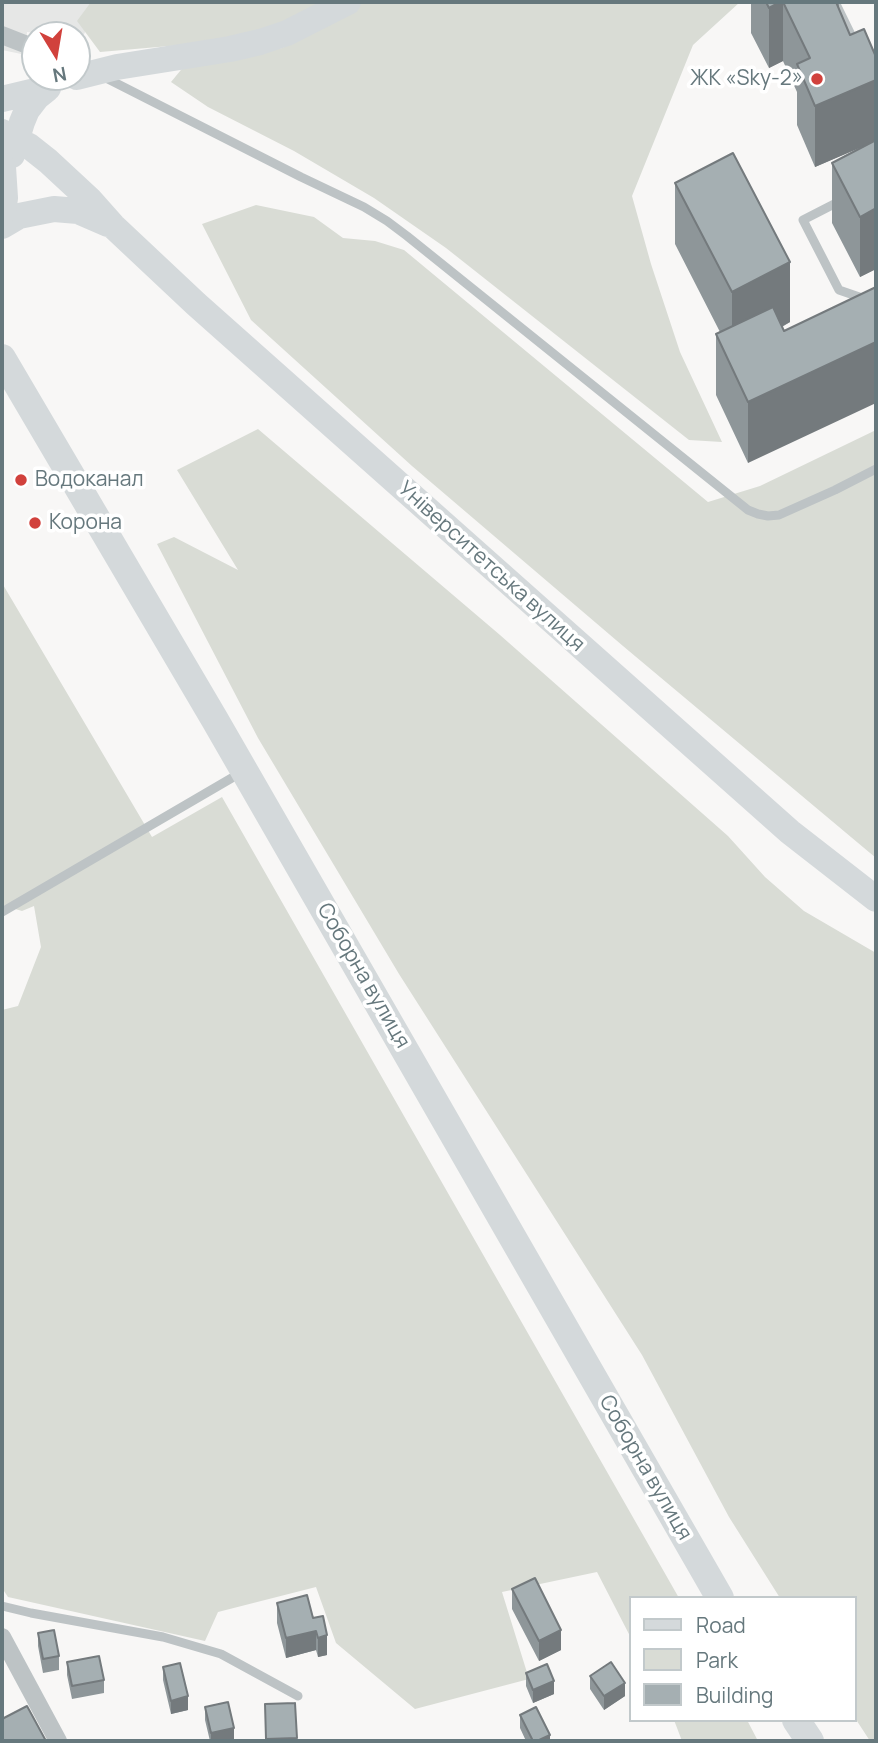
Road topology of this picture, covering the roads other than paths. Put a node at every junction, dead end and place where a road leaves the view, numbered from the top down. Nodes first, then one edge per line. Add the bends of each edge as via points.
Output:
1 (348, 2) edge
2 (835, 2) edge
3 (2, 36) edge
4 (21, 43) edge
5 (861, 56) edge
6 (91, 74) edge
7 (91, 88) edge
8 (30, 91) edge
9 (51, 91) edge
10 (2, 99) edge
11 (9, 135) edge
12 (2, 167) edge
13 (852, 195) edge
14 (3, 205) edge
15 (2, 226) edge
16 (113, 226) junction
17 (876, 296) edge
18 (2, 358) edge
19 (876, 469) edge
20 (245, 771) junction
21 (876, 899) edge
22 (2, 912) edge
23 (719, 1596) edge
24 (2, 1606) edge
25 (2, 1637) edge
26 (298, 1696) dead end
27 (797, 1722) edge
28 (58, 1741) edge
29 (810, 1741) edge

1 - 6 main road via 260,42
2 - 5 lane
3 - 4 street
7 - 19 lane via 301,177 387,221 748,510 779,515
8 - 10 main road
9 - 11 main road via 31,103
11 - 14 main road
11 - 16 main road, Університетська вулиця via 47,160
12 - 14 main road
13 - 17 lane via 803,220 839,290 868,300
15 - 16 main road, Університетська вулиця via 19,216 54,209 78,211
16 - 21 main road, Університетська вулиця via 790,832
18 - 20 main road, Соборна вулиця
20 - 22 lane
20 - 23 main road, Соборна вулиця
24 - 26 lane via 163,1637 221,1654
25 - 28 street
27 - 29 main road

